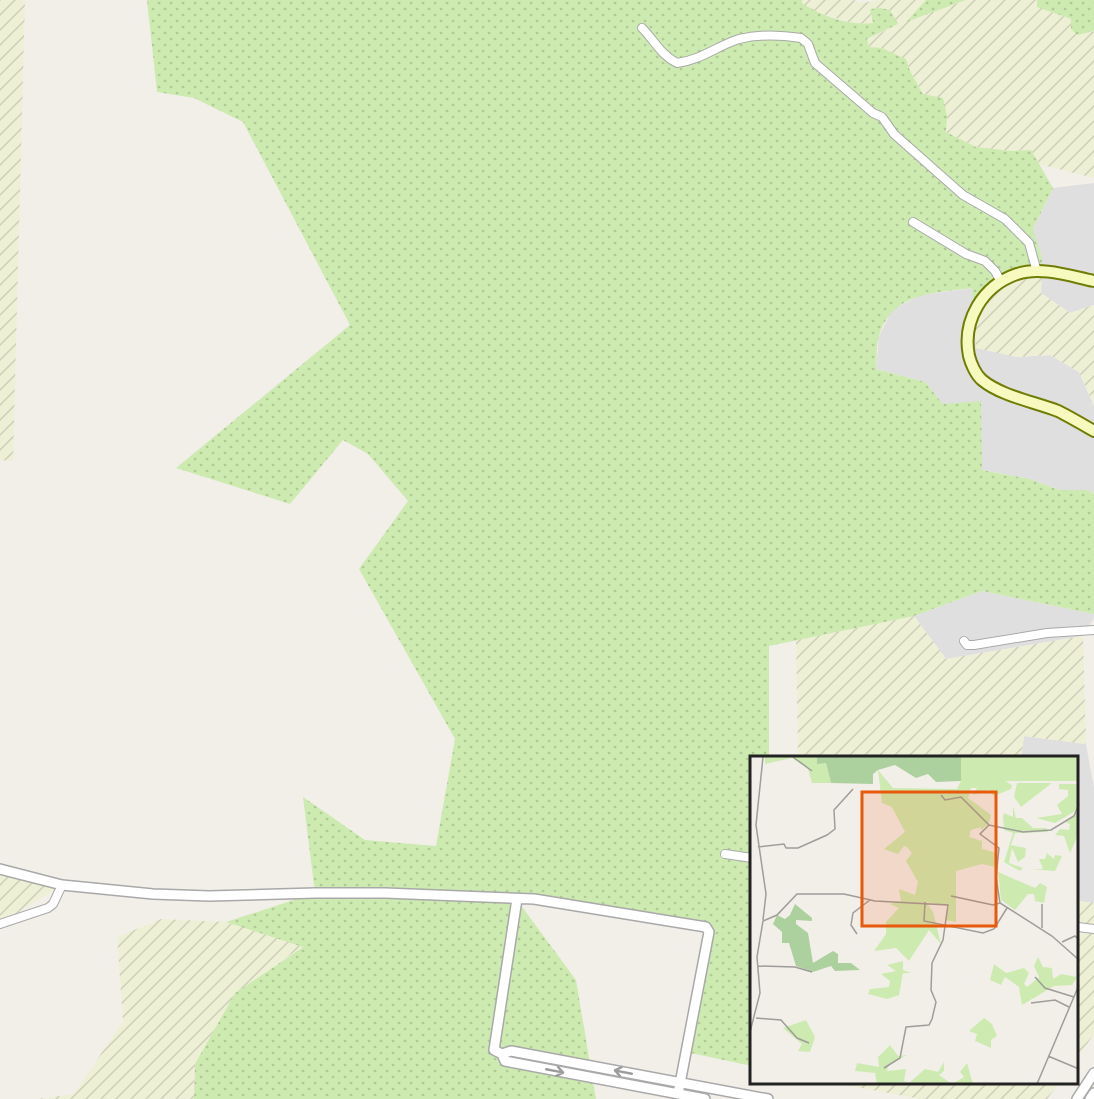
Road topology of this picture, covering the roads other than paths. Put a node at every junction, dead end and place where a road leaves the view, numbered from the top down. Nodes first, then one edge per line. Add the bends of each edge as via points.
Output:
1 (642, 28) dead end
2 (913, 222) dead end
3 (1037, 272) junction
4 (1094, 281) edge
5 (1001, 282) junction
6 (1094, 431) edge
7 (1094, 630) edge
8 (964, 641) dead end
9 (725, 854) dead end
10 (750, 858) edge
11 (0, 869) edge
12 (62, 885) junction
13 (517, 899) junction
14 (0, 924) edge
15 (1079, 927) edge
16 (1094, 929) edge
17 (502, 1054) junction
18 (1094, 1073) edge
19 (680, 1083) junction
20 (1094, 1093) edge
21 (678, 1096) edge
22 (705, 1099) edge
23 (768, 1099) edge
24 (1077, 1099) edge
25 (1090, 1099) edge

1 - 3 street via 661,52 677,63 741,39 773,35 805,40 815,63 882,117 894,134 963,195 1005,219 1029,243
2 - 5 street via 985,261
3 - 4 main road
3 - 5 main road via 1018,274
5 - 6 main road via 977,305 969,323 966,343 971,364 981,380 1058,411
7 - 8 street via 974,645
9 - 10 street
11 - 12 street
12 - 13 street via 198,895 385,893
12 - 14 street via 48,908
13 - 17 street via 494,1047 495,1052
13 - 19 street via 706,927 709,932
15 - 16 street
19 -> 17 street via 511,1051
17 -> 21 street via 505,1061
18 - 24 street
19 - 21 street
19 - 23 street
20 - 25 street
21 - 22 street

